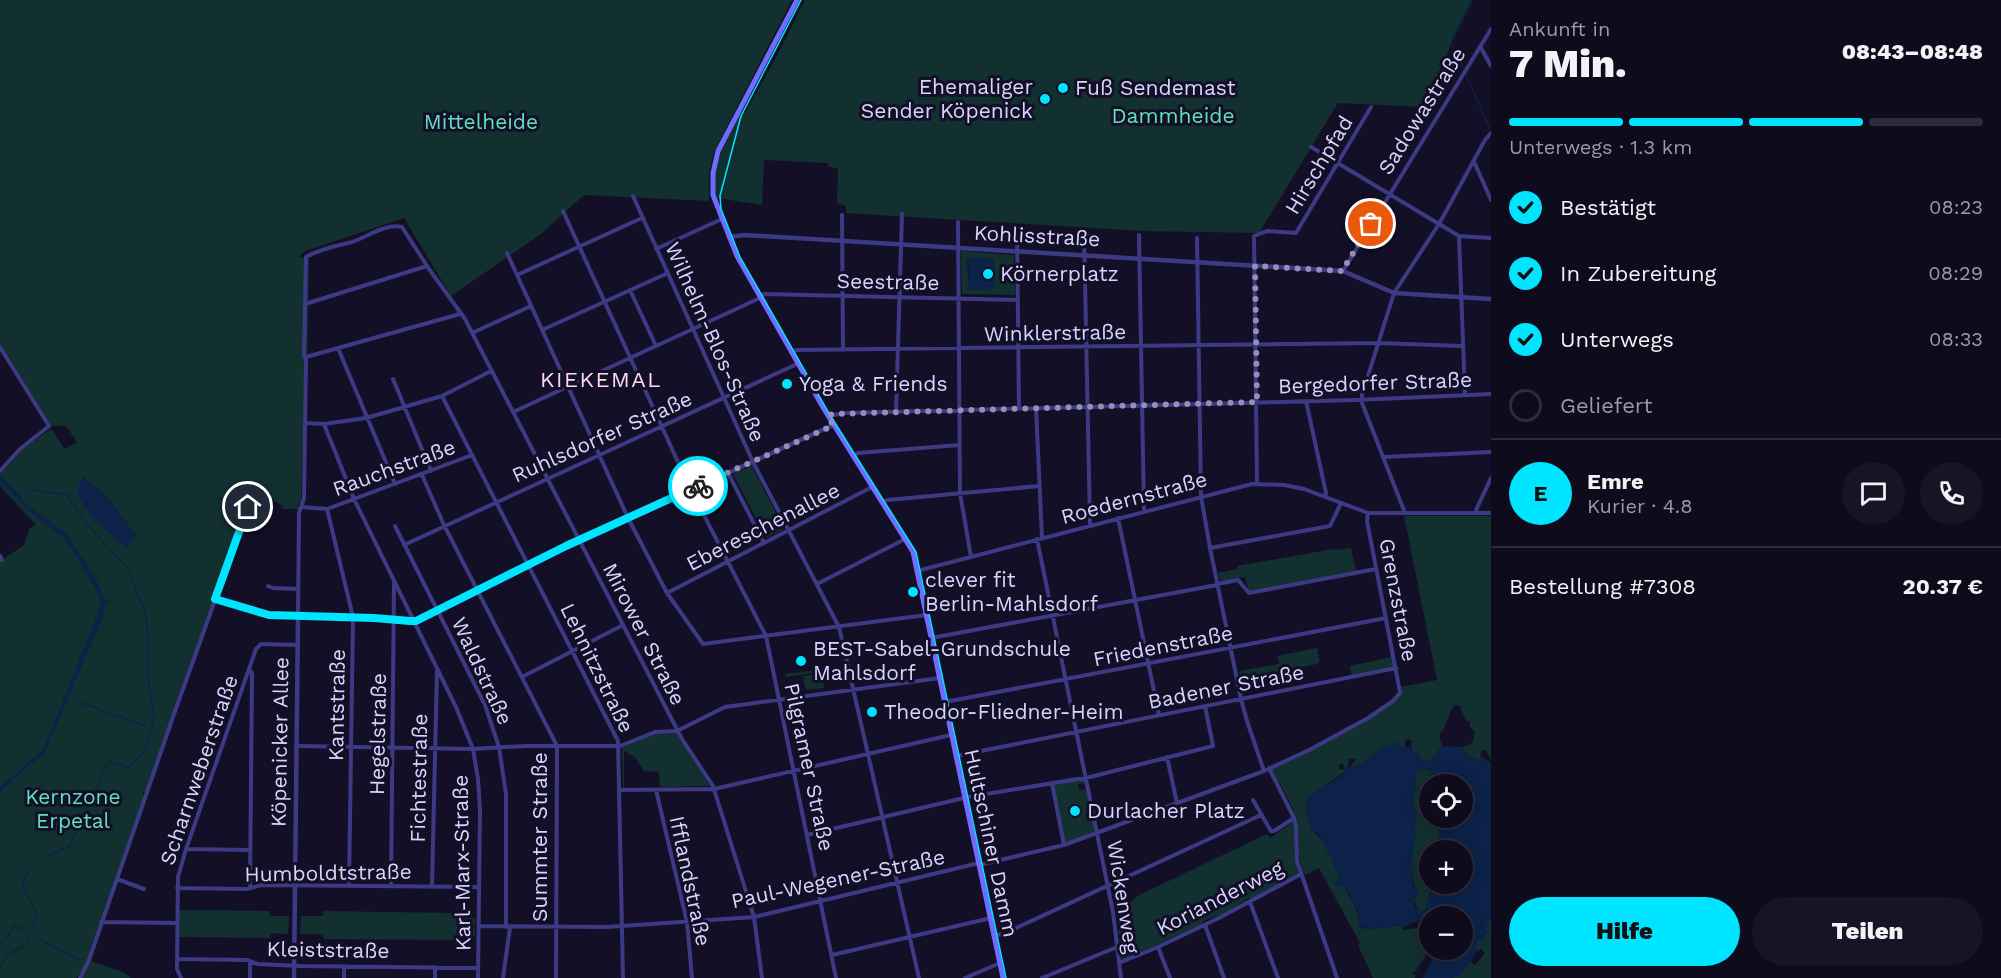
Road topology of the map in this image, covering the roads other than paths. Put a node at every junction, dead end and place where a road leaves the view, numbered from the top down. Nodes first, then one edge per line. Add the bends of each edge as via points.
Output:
1 (797, 0) edge
2 (1491, 30) edge
3 (1480, 46) junction
4 (1491, 66) edge
5 (1371, 107) dead end
6 (1491, 133) edge
7 (1311, 147) dead end
8 (1473, 162) junction
9 (1337, 163) junction
10 (1389, 194) junction
11 (633, 196) dead end
12 (1491, 200) edge
13 (563, 211) dead end
14 (902, 214) dead end
15 (842, 215) dead end
16 (643, 218) junction
17 (722, 219) junction
18 (958, 222) dead end
19 (1439, 224) junction
20 (1017, 229) dead end
21 (1084, 232) dead end
22 (1139, 235) dead end
23 (1459, 236) junction
24 (729, 237) junction
25 (1197, 238) dead end
26 (1491, 238) edge
27 (842, 242) junction
28 (901, 245) junction
29 (580, 247) junction
30 (958, 248) junction
31 (656, 249) junction
32 (1017, 252) junction
33 (507, 253) dead end
34 (1084, 256) junction
35 (306, 257) joint
36 (1139, 259) junction
37 (1198, 262) junction
38 (427, 266) junction
39 (1255, 266) junction
40 (1342, 271) junction
41 (668, 273) junction
42 (517, 275) junction
43 (630, 290) junction
44 (1394, 293) junction
45 (843, 296) junction
46 (759, 297) junction
47 (899, 297) junction
48 (1461, 298) junction
49 (958, 299) junction
50 (1491, 299) edge
51 (1018, 300) junction
52 (604, 302) junction
53 (305, 304) junction
54 (531, 306) junction
55 (460, 314) junction
56 (693, 329) junction
57 (542, 330) junction
58 (472, 333) junction
59 (1379, 343) junction
60 (1199, 345) junction
61 (1256, 345) junction
62 (656, 346) junction
63 (1462, 346) junction
64 (0, 347) edge
65 (1141, 347) junction
66 (338, 348) junction
67 (1018, 348) junction
68 (1086, 348) junction
69 (959, 349) junction
70 (843, 350) junction
71 (898, 350) junction
72 (790, 353) junction
73 (306, 357) junction
74 (630, 358) junction
75 (797, 364) junction
76 (491, 371) junction
77 (393, 379) dead end
78 (568, 386) junction
79 (1491, 394) edge
80 (1465, 395) junction
81 (442, 396) junction
82 (724, 398) junction
83 (1362, 400) junction
84 (1306, 401) junction
85 (1257, 402) junction
86 (1200, 404) junction
87 (1142, 405) junction
88 (404, 407) junction
89 (1086, 407) junction
90 (1036, 408) junction
91 (1019, 409) junction
92 (959, 410) junction
93 (513, 412) junction
94 (896, 412) junction
95 (828, 416) junction
96 (366, 418) junction
97 (305, 423) junction
98 (324, 424) junction
99 (833, 425) junction
100 (661, 427) junction
101 (959, 445) junction
102 (1491, 452) edge
103 (472, 455) junction
104 (599, 455) junction
105 (853, 456) junction
106 (1384, 457) junction
107 (753, 462) junction
108 (0, 471) edge
109 (431, 471) junction
110 (728, 473) junction
111 (422, 475) junction
112 (547, 478) junction
113 (1491, 478) edge
114 (1257, 483) junction
115 (394, 484) junction
116 (1039, 486) junction
117 (872, 487) junction
118 (691, 489) junction
119 (960, 493) junction
120 (253, 495) dead end
121 (1201, 496) junction
122 (1325, 496) junction
123 (354, 499) junction
124 (496, 502) junction
125 (882, 502) junction
126 (1341, 503) junction
127 (302, 507) junction
128 (327, 509) junction
129 (1144, 512) junction
130 (1368, 513) junction
131 (1405, 513) junction
132 (1477, 513) junction
133 (1491, 513) edge
134 (628, 518) junction
135 (1118, 518) junction
136 (444, 525) junction
137 (1090, 525) junction
138 (395, 526) dead end
139 (331, 528) joint
140 (789, 530) junction
141 (1040, 538) junction
142 (905, 539) junction
143 (579, 541) junction
144 (764, 543) junction
145 (404, 544) junction
146 (1210, 548) junction
147 (971, 557) junction
148 (728, 562) junction
149 (529, 565) junction
150 (1377, 569) junction
151 (917, 571) junction
152 (394, 582) junction
153 (817, 584) junction
154 (1217, 584) junction
155 (268, 586) dead end
156 (298, 589) junction
157 (477, 590) junction
158 (667, 593) junction
159 (215, 599) junction
160 (1135, 600) junction
161 (437, 610) junction
162 (926, 615) junction
163 (1053, 615) junction
164 (298, 617) junction
165 (353, 617) junction
166 (1386, 618) junction
167 (394, 619) junction
168 (413, 621) junction
169 (623, 625) junction
170 (839, 627) junction
171 (766, 636) junction
172 (931, 638) junction
173 (298, 645) junction
174 (1231, 648) junction
175 (573, 651) junction
176 (1149, 664) junction
177 (249, 669) junction
178 (1396, 669) junction
179 (437, 670) junction
180 (522, 677) junction
181 (940, 678) junction
182 (1067, 680) junction
183 (853, 690) junction
184 (1400, 693) joint
185 (1241, 699) junction
186 (779, 700) junction
187 (945, 702) junction
188 (1205, 706) junction
189 (1159, 715) junction
190 (677, 731) junction
191 (1077, 732) junction
192 (951, 735) junction
193 (296, 746) junction
194 (557, 746) junction
195 (620, 746) junction
196 (351, 747) junction
197 (499, 747) junction
198 (392, 748) junction
199 (434, 748) junction
200 (472, 749) junction
201 (868, 754) junction
202 (956, 756) junction
203 (1167, 758) junction
204 (1266, 769) junction
205 (794, 771) junction
206 (1087, 778) junction
207 (1052, 783) junction
208 (714, 789) junction
209 (621, 790) junction
210 (656, 790) junction
211 (965, 798) junction
212 (1253, 800) dead end
213 (1177, 803) junction
214 (1261, 815) junction
215 (882, 818) junction
216 (1294, 818) junction
217 (1098, 833) junction
218 (807, 835) junction
219 (1064, 845) junction
220 (186, 849) junction
221 (250, 850) junction
222 (979, 864) junction
223 (1301, 874) junction
224 (117, 879) junction
225 (897, 882) junction
226 (295, 885) junction
227 (349, 886) junction
228 (391, 886) junction
229 (432, 886) junction
230 (1108, 886) junction
231 (479, 887) junction
232 (177, 888) junction
233 (250, 888) junction
234 (144, 889) dead end
235 (821, 900) junction
236 (1250, 902) junction
237 (754, 917) junction
238 (991, 918) junction
239 (101, 922) junction
240 (687, 922) junction
241 (177, 923) junction
242 (1205, 925) junction
243 (479, 926) junction
244 (621, 926) junction
245 (508, 927) junction
246 (556, 927) junction
247 (910, 936) junction
248 (994, 936) junction
249 (1117, 947) junction
250 (1158, 947) junction
251 (832, 955) junction
252 (177, 959) junction
253 (250, 961) junction
254 (1000, 963) junction
255 (1119, 963) junction
256 (294, 966) junction
257 (344, 966) junction
258 (435, 967) junction
259 (478, 968) junction
260 (80, 978) edge
261 (182, 978) edge
262 (250, 978) edge
263 (294, 978) edge
264 (344, 978) edge
265 (435, 978) edge
266 (478, 978) edge
267 (503, 978) edge
268 (556, 978) edge
269 (622, 978) edge
270 (692, 978) edge
271 (762, 978) edge
272 (836, 978) edge
273 (920, 978) edge
274 (965, 978) edge
275 (1003, 978) edge
276 (1042, 978) edge
277 (1121, 978) edge
278 (1170, 978) edge
279 (1224, 978) edge
280 (1278, 978) edge
281 (1337, 978) edge

1 - 17 main road, Hultschiner Damm via 718,151 713,195
2 - 3 street, Sadowastraße
3 - 4 street
3 - 10 street, Sadowastraße
5 - 9 street, Hirschpfad
6 - 8 street
7 - 9 street
8 - 12 street
8 - 19 street
9 - 10 street
9 - 39 street, Hirschpfad via 1296,233 1267,231 1254,236
10 - 19 street
10 - 40 street, Sadowastraße
11 - 16 street, Wilhelm-Blos-Straße
13 - 29 street, Pilgramer Straße
14 - 28 street
15 - 27 street
16 - 29 street
16 - 31 street, Wilhelm-Blos-Straße
17 - 24 main road, Hultschiner Damm
17 - 31 street
18 - 30 street
19 - 23 street
19 - 44 street
20 - 32 street
21 - 34 street
22 - 36 street
23 - 26 street
23 - 48 street
24 - 27 street, Kohlisstraße
24 - 46 main road, Hultschiner Damm
25 - 37 street
27 - 28 street, Kohlisstraße
27 - 45 street
28 - 30 street, Kohlisstraße
28 - 47 street
29 - 42 street
29 - 52 street, Pilgramer Straße
30 - 32 street, Kohlisstraße
30 - 49 street
31 - 41 street, Wilhelm-Blos-Straße
32 - 34 street, Kohlisstraße
32 - 51 street
33 - 42 street
34 - 36 street, Kohlisstraße
34 - 68 street
35 - 38 street, Mirower Straße via 395,226 402,227
35 - 53 street, Köpenicker Allee
36 - 37 street, Kohlisstraße
36 - 65 street
37 - 39 street, Kohlisstraße
37 - 60 street
38 - 53 street
38 - 55 street, Mirower Straße
39 - 40 street, Kohlisstraße
39 - 61 street
40 - 44 street, Kohlisstraße
41 - 43 street
41 - 56 street, Wilhelm-Blos-Straße
42 - 54 street
43 - 52 street
43 - 62 street
44 - 48 street, Kohlisstraße
44 - 59 street
45 - 46 street, Seestraße
45 - 47 street, Seestraße
45 - 70 street
46 - 56 street
46 - 72 main road, Hultschiner Damm
47 - 49 street, Seestraße
47 - 71 street
48 - 50 street, Kohlisstraße
48 - 63 street
49 - 51 street, Seestraße
49 - 69 street
51 - 67 street
52 - 57 street
52 - 74 street, Pilgramer Straße
53 - 73 street, Köpenicker Allee
54 - 57 street
54 - 58 street
55 - 58 street, Mirower Straße
55 - 66 street
56 - 62 street
56 - 82 street, Wilhelm-Blos-Straße
57 - 78 street
58 - 76 street, Mirower Straße
59 - 61 street, Winklerstraße
59 - 63 street, Winklerstraße
59 - 83 street
60 - 61 street, Winklerstraße
60 - 65 street, Winklerstraße
60 - 86 street
61 - 85 street
62 - 74 street
63 - 80 street
64 - 108 street via 49,426
65 - 68 street, Winklerstraße
65 - 87 street
66 - 73 street
66 - 96 street
67 - 68 street, Winklerstraße
67 - 69 street, Winklerstraße
67 - 91 street
68 - 89 street
69 - 71 street, Winklerstraße
69 - 92 street
70 - 71 street, Winklerstraße
70 - 72 street, Winklerstraße
71 - 94 street
72 - 75 main road, Hultschiner Damm
73 - 97 street, Köpenicker Allee
74 - 78 street
74 - 100 street, Pilgramer Straße
75 - 82 street, Ruhlsdorfer Straße
75 - 95 main road, Hultschiner Damm
76 - 81 street
76 - 93 street, Mirower Straße
77 - 88 street
78 - 93 street
78 - 104 street
79 - 80 street, Bergedorfer Straße
80 - 83 street, Bergedorfer Straße
81 - 88 street
81 - 103 street, Lehnitzstraße
82 - 100 street, Ruhlsdorfer Straße
82 - 107 street, Wilhelm-Blos-Straße
83 - 84 street, Bergedorfer Straße
83 - 106 street
84 - 85 street, Bergedorfer Straße
84 - 122 street
85 - 86 street, Bergedorfer Straße
85 - 114 street
86 - 87 street, Bergedorfer Straße
86 - 121 street
87 - 89 street, Bergedorfer Straße
87 - 129 street
88 - 96 street
88 - 109 street
89 - 90 street, Bergedorfer Straße
89 - 137 street
90 - 91 street, Bergedorfer Straße
90 - 116 street, Wickenweg
91 - 92 street, Bergedorfer Straße
92 - 94 street, Bergedorfer Straße
92 - 101 street
93 - 112 street, Mirower Straße
94 - 95 street, Bergedorfer Straße
95 - 99 main road, Hultschiner Damm
96 - 98 street
96 - 115 street
97 - 98 street
97 - 127 street, Köpenicker Allee
98 - 123 street, Karl-Marx-Straße
99 - 105 main road, Hultschiner Damm
99 - 107 street
100 - 104 street, Ruhlsdorfer Straße
100 - 118 street, Pilgramer Straße
101 - 105 street
101 - 119 street
102 - 106 street
103 - 109 street, Rauchstraße
103 - 124 street, Lehnitzstraße
104 - 112 street, Ruhlsdorfer Straße
104 - 134 street
105 - 117 main road, Hultschiner Damm
106 - 131 street
107 - 110 street
107 - 140 street, Wilhelm-Blos-Straße
109 - 111 street, Rauchstraße
110 - 118 street
110 - 144 street
111 - 115 street, Rauchstraße
111 - 136 street, Summter Straße
112 - 124 street, Ruhlsdorfer Straße
112 - 143 street, Mirower Straße
113 - 132 street
114 - 121 street, Roedernstraße
114 - 122 street, Roedernstraße via 1294,486
115 - 123 street, Rauchstraße
116 - 119 street
116 - 141 street, Wickenweg
117 - 125 main road, Hultschiner Damm
117 - 140 street, Ebereschenallee
118 - 134 street
118 - 148 street, Pilgramer Straße
119 - 125 street
119 - 147 street
120 - 159 street
121 - 129 street, Roedernstraße
121 - 146 street
122 - 126 street, Roedernstraße
123 - 128 street, Rauchstraße
123 - 152 street, Karl-Marx-Straße
124 - 136 street, Ruhlsdorfer Straße
124 - 149 street, Lehnitzstraße
125 - 142 main road, Hultschiner Damm
126 - 130 street, Roedernstraße
126 - 146 street via 1330,526
127 - 128 street, Rauchstraße
127 - 156 street, Köpenicker Allee
128 - 139 street, Rauchstraße
129 - 135 street, Roedernstraße
130 - 131 street, Roedernstraße
130 - 150 street, Grenzstraße
131 - 132 street, Roedernstraße
132 - 133 street, Roedernstraße
134 - 143 street
134 - 158 street
135 - 137 street, Roedernstraße
135 - 160 street
136 - 145 street, Ruhlsdorfer Straße
136 - 157 street, Summter Straße
137 - 141 street, Roedernstraße
138 - 145 street, Waldstraße
139 - 165 street, Kantstraße
140 - 144 street, Ebereschenallee
140 - 153 street, Wilhelm-Blos-Straße
141 - 147 street, Roedernstraße
141 - 163 street, Wickenweg
142 - 151 main road, Hultschiner Damm
142 - 153 street
143 - 149 street
143 - 169 street, Mirower Straße
144 - 148 street, Ebereschenallee
145 - 161 street, Waldstraße
146 - 154 street
147 - 151 street, Roedernstraße
148 - 158 street, Ebereschenallee
148 - 171 street, Pilgramer Straße
149 - 157 street
149 - 175 street, Lehnitzstraße
150 - 154 street via 1249,592 1238,580
150 - 166 street, Grenzstraße
151 - 162 main road, Hultschiner Damm
152 - 167 street, Hegelstraße
152 - 168 street, Karl-Marx-Straße
153 - 170 street, Wilhelm-Blos-Straße
154 - 160 street
154 - 174 street
155 - 156 street
156 - 164 street, Köpenicker Allee
157 - 161 street
157 - 180 street, Summter Straße
158 - 171 street via 703,644
159 - 164 street via 263,615
159 - 224 street
160 - 163 street
160 - 176 street
161 - 168 street
161 - 197 street, Waldstraße via 485,705
162 - 170 street
162 - 172 main road, Hultschiner Damm
163 - 172 street
163 - 182 street, Wickenweg
164 - 165 street
164 - 173 street, Köpenicker Allee
165 - 167 street
165 - 196 street, Kantstraße
166 - 174 street, Friedenstraße
166 - 178 street, Grenzstraße
167 - 168 street
167 - 198 street, Hegelstraße
168 - 179 street, Karl-Marx-Straße
169 - 175 street
169 - 190 street, Mirower Straße
170 - 171 street
170 - 183 street, Wilhelm-Blos-Straße
171 - 186 street, Pilgramer Straße
172 - 181 main road, Hultschiner Damm
173 - 177 street, Scharnweberstraße via 259,645
173 - 193 street, Köpenicker Allee
174 - 176 street, Friedenstraße
174 - 185 street
175 - 180 street
175 - 195 street, Lehnitzstraße
176 - 182 street, Friedenstraße
176 - 189 street
177 - 220 street, Scharnweberstraße
177 - 221 street
178 - 184 street, Grenzstraße
178 - 185 street, Badener Straße
179 - 199 street, Fichtestraße
179 - 200 street, Karl-Marx-Straße
180 - 194 street, Summter Straße
181 - 183 street
181 - 187 main road, Hultschiner Damm
182 - 187 street, Friedenstraße
182 - 191 street, Wickenweg
183 - 186 street
183 - 201 street, Wilhelm-Blos-Straße
184 - 204 street, Paul-Wegener-Straße via 1350,728
185 - 188 street, Badener Straße
185 - 204 street
186 - 190 street via 725,707
186 - 205 street, Pilgramer Straße
187 - 192 main road, Hultschiner Damm
188 - 189 street, Badener Straße
188 - 203 street via 1213,746
189 - 191 street, Badener Straße
190 - 195 street via 655,732
190 - 208 street, Mirower Straße
191 - 202 street, Badener Straße
191 - 206 street, Wickenweg
192 - 201 street
192 - 202 main road, Hultschiner Damm
193 - 196 street
193 - 226 street, Köpenicker Allee
194 - 195 street
194 - 197 street
194 - 246 street, Summter Straße
195 - 209 street, Lehnitzstraße
196 - 198 street
196 - 227 street, Kantstraße
197 - 200 street
197 - 245 street, Waldstraße via 506,794
198 - 199 street
198 - 228 street, Hegelstraße
199 - 200 street
199 - 229 street, Fichtestraße
200 - 231 street, Karl-Marx-Straße via 480,802
201 - 205 street
201 - 215 street, Wilhelm-Blos-Straße
202 - 211 main road, Hultschiner Damm
203 - 206 street
203 - 213 street
204 - 213 street, Paul-Wegener-Straße
204 - 216 street
205 - 208 street
205 - 218 street, Pilgramer Straße
206 - 207 street
206 - 217 street, Wickenweg
207 - 211 street
207 - 219 street
208 - 210 street
208 - 237 street, Mirower Straße
209 - 210 street
209 - 244 street, Lehnitzstraße
210 - 240 street, Ifflandstraße
211 - 215 street
211 - 222 main road, Hultschiner Damm
212 - 214 street
213 - 217 street, Paul-Wegener-Straße
214 - 216 street via 1270,831
214 - 230 street
215 - 218 street
215 - 225 street, Wilhelm-Blos-Straße
216 - 223 street
217 - 219 street, Paul-Wegener-Straße
217 - 230 street, Wickenweg
218 - 235 street, Pilgramer Straße
219 - 222 street, Paul-Wegener-Straße
220 - 221 street
220 - 232 street, Scharnweberstraße
221 - 233 street
222 - 225 street, Paul-Wegener-Straße
222 - 238 main road, Hultschiner Damm
223 - 236 street, Korianderweg
223 - 281 street
224 - 234 street
224 - 239 street
225 - 235 street, Paul-Wegener-Straße
225 - 247 street, Wilhelm-Blos-Straße
226 - 227 street, Humboldtstraße
226 - 233 street, Humboldtstraße
226 - 256 street, Köpenicker Allee
227 - 228 street, Humboldtstraße
228 - 229 street, Humboldtstraße
229 - 231 street, Humboldtstraße
230 - 248 street
230 - 249 street, Wickenweg
231 - 243 street, Karl-Marx-Straße
232 - 233 street, Humboldtstraße
232 - 241 street, Scharnweberstraße
235 - 237 street, Paul-Wegener-Straße
235 - 251 street, Pilgramer Straße
236 - 242 street, Korianderweg
236 - 280 street
237 - 240 street, Paul-Wegener-Straße
237 - 271 street, Mirower Straße
238 - 247 street
238 - 248 main road, Hultschiner Damm
239 - 241 street
239 - 260 street
240 - 244 street, Paul-Wegener-Straße
240 - 270 street, Ifflandstraße
241 - 252 street, Scharnweberstraße
242 - 250 street, Korianderweg
242 - 279 street
243 - 245 street, Paul-Wegener-Straße
243 - 259 street, Karl-Marx-Straße
244 - 246 street, Paul-Wegener-Straße
244 - 269 street, Lehnitzstraße
245 - 246 street, Paul-Wegener-Straße
245 - 267 street, Waldstraße
246 - 268 street, Summter Straße
247 - 251 street
247 - 273 street, Wilhelm-Blos-Straße
248 - 254 main road, Hultschiner Damm
249 - 255 street, Wickenweg
249 - 276 street
250 - 255 street, Korianderweg
250 - 278 street
251 - 272 street, Pilgramer Straße
252 - 253 street, Kleiststraße
252 - 261 street, Scharnweberstraße
253 - 256 street, Kleiststraße
253 - 262 street
254 - 274 street
254 - 275 main road, Hultschiner Damm
255 - 277 street, Wickenweg
256 - 257 street, Kleiststraße
256 - 263 street, Köpenicker Allee
257 - 258 street, Kleiststraße
257 - 264 street
258 - 259 street, Kleiststraße
258 - 265 street
259 - 266 street, Karl-Marx-Straße

